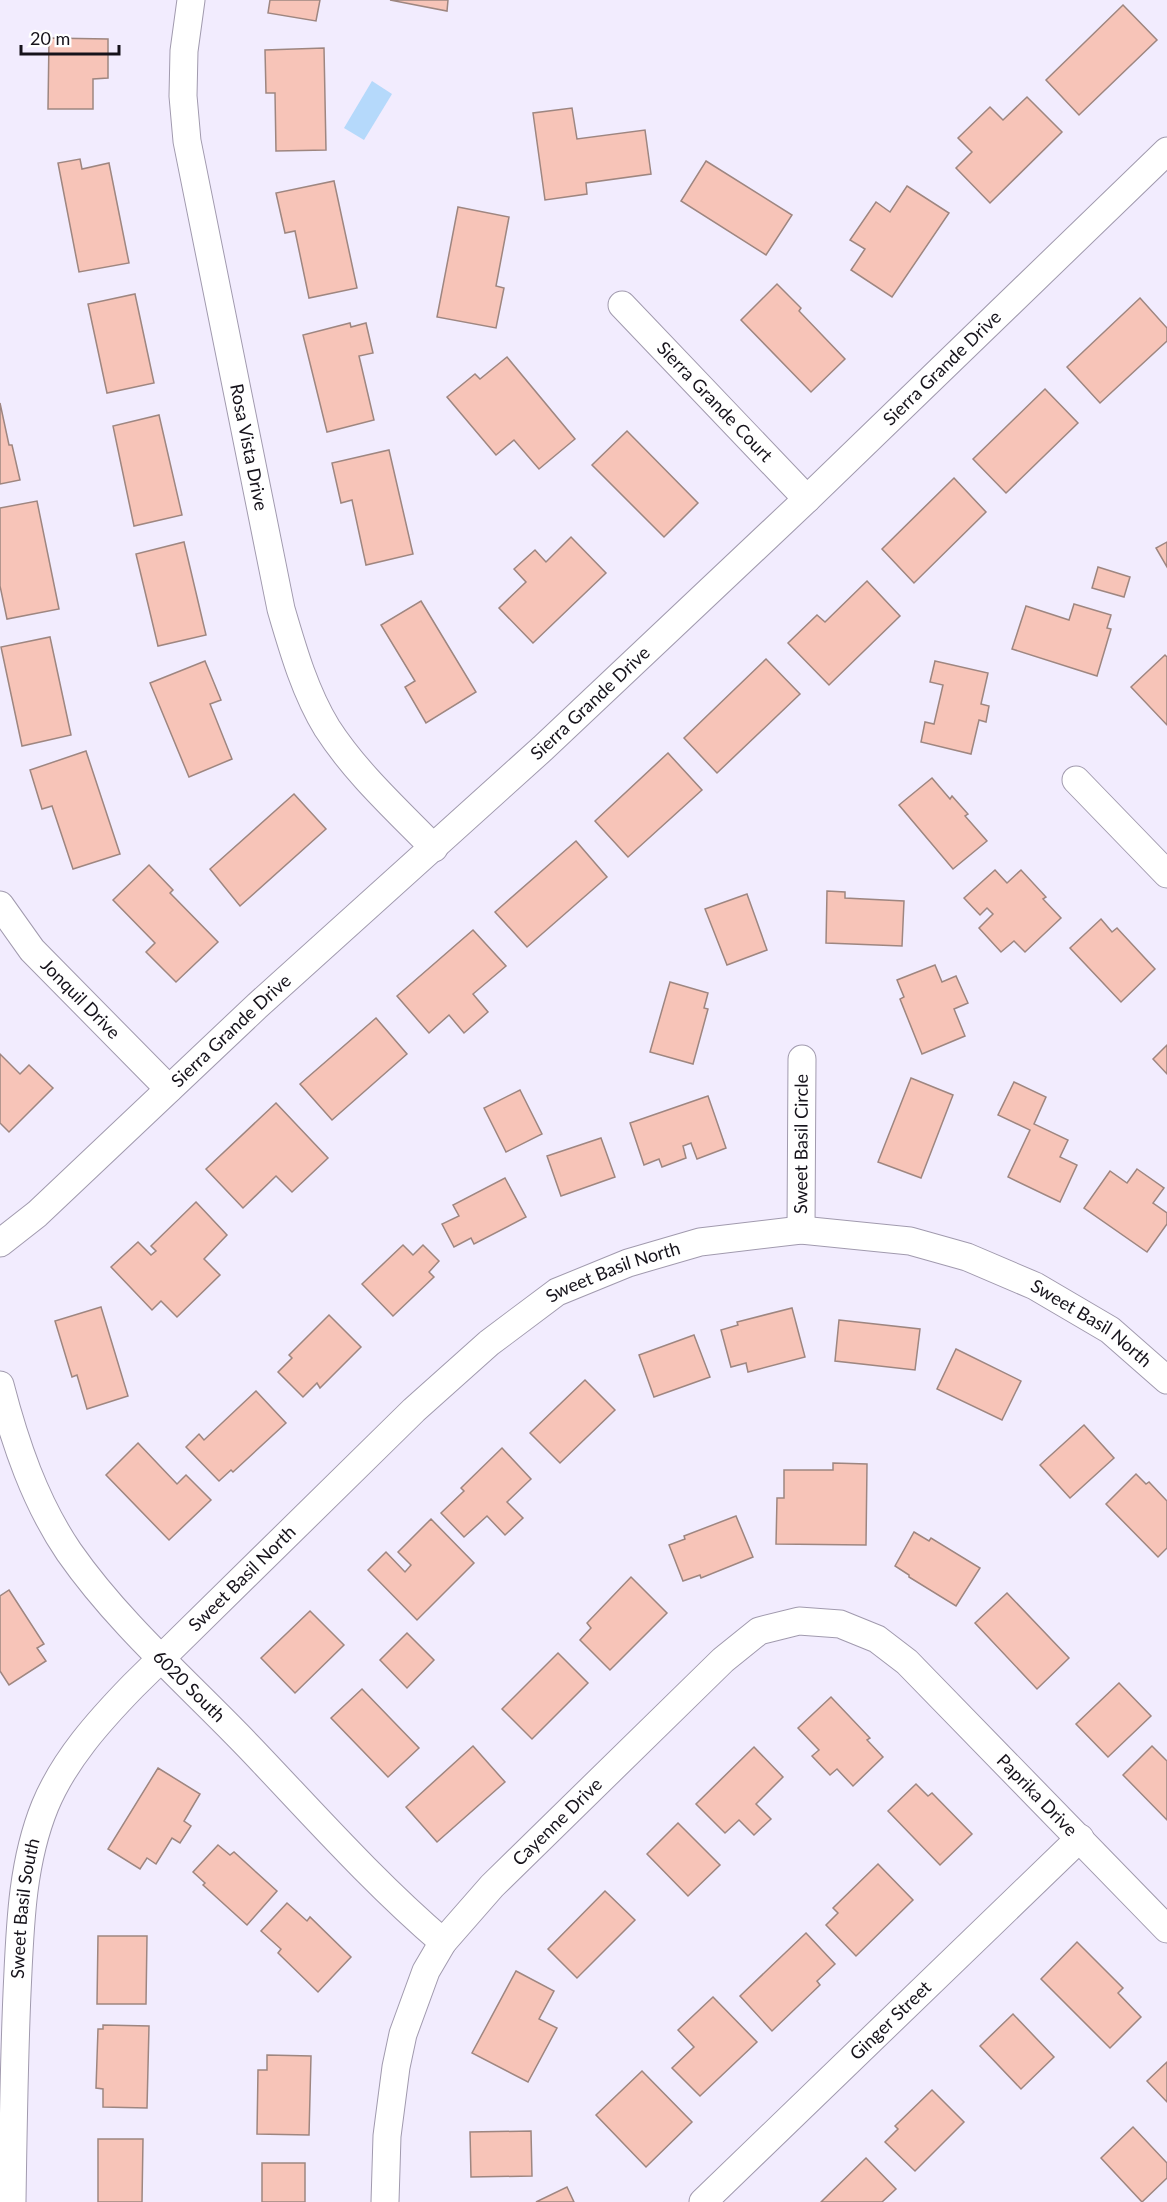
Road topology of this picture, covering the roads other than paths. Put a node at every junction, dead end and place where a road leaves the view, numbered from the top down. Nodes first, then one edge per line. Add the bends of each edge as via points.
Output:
1 (191, 0) edge
2 (1167, 151) edge
3 (622, 305) dead end
4 (807, 499) junction
5 (1076, 780) dead end
6 (434, 848) junction
7 (1167, 874) edge
8 (0, 905) edge
9 (802, 1059) dead end
10 (169, 1089) junction
11 (801, 1230) junction
12 (0, 1243) edge
13 (1167, 1380) edge
14 (0, 1385) edge
15 (160, 1658) junction
16 (907, 1662) joint
17 (1080, 1838) junction
18 (1167, 1929) edge
19 (443, 1942) junction
20 (12, 2202) edge
21 (385, 2202) edge
22 (703, 2202) edge

1 - 6 street, Rosa Vista Drive via 184,51 187,141 280,609 303,681 327,728 360,771
2 - 4 street, Sierra Grande Drive
3 - 4 street, Sierra Grande Court
4 - 6 street, Sierra Grande Drive
5 - 7 street
6 - 10 street, Sierra Grande Drive
8 - 10 street, Jonquil Drive via 33,950
9 - 11 street, Sweet Basil Circle
10 - 12 street, Sierra Grande Drive via 37,1214
11 - 13 street, Sweet Basil North via 910,1241 967,1257 1016,1277 1110,1330
11 - 15 street, Sweet Basil North via 700,1242 628,1263 557,1293 489,1343 414,1410
14 - 15 street, 6020 South via 29,1477 69,1552
15 - 19 street, 6020 South via 393,1898
15 - 20 street, Sweet Basil South via 96,1724 69,1763 45,1805 27,1865 14,2061
16 - 17 street, Paprika Drive
16 - 19 street, Cayenne Drive via 877,1639 840,1624 799,1621 759,1631 723,1660 532,1846
17 - 18 street, Paprika Drive
17 - 22 street, Ginger Street
19 - 21 street, Cayenne Drive via 426,1971 403,2034 387,2136

